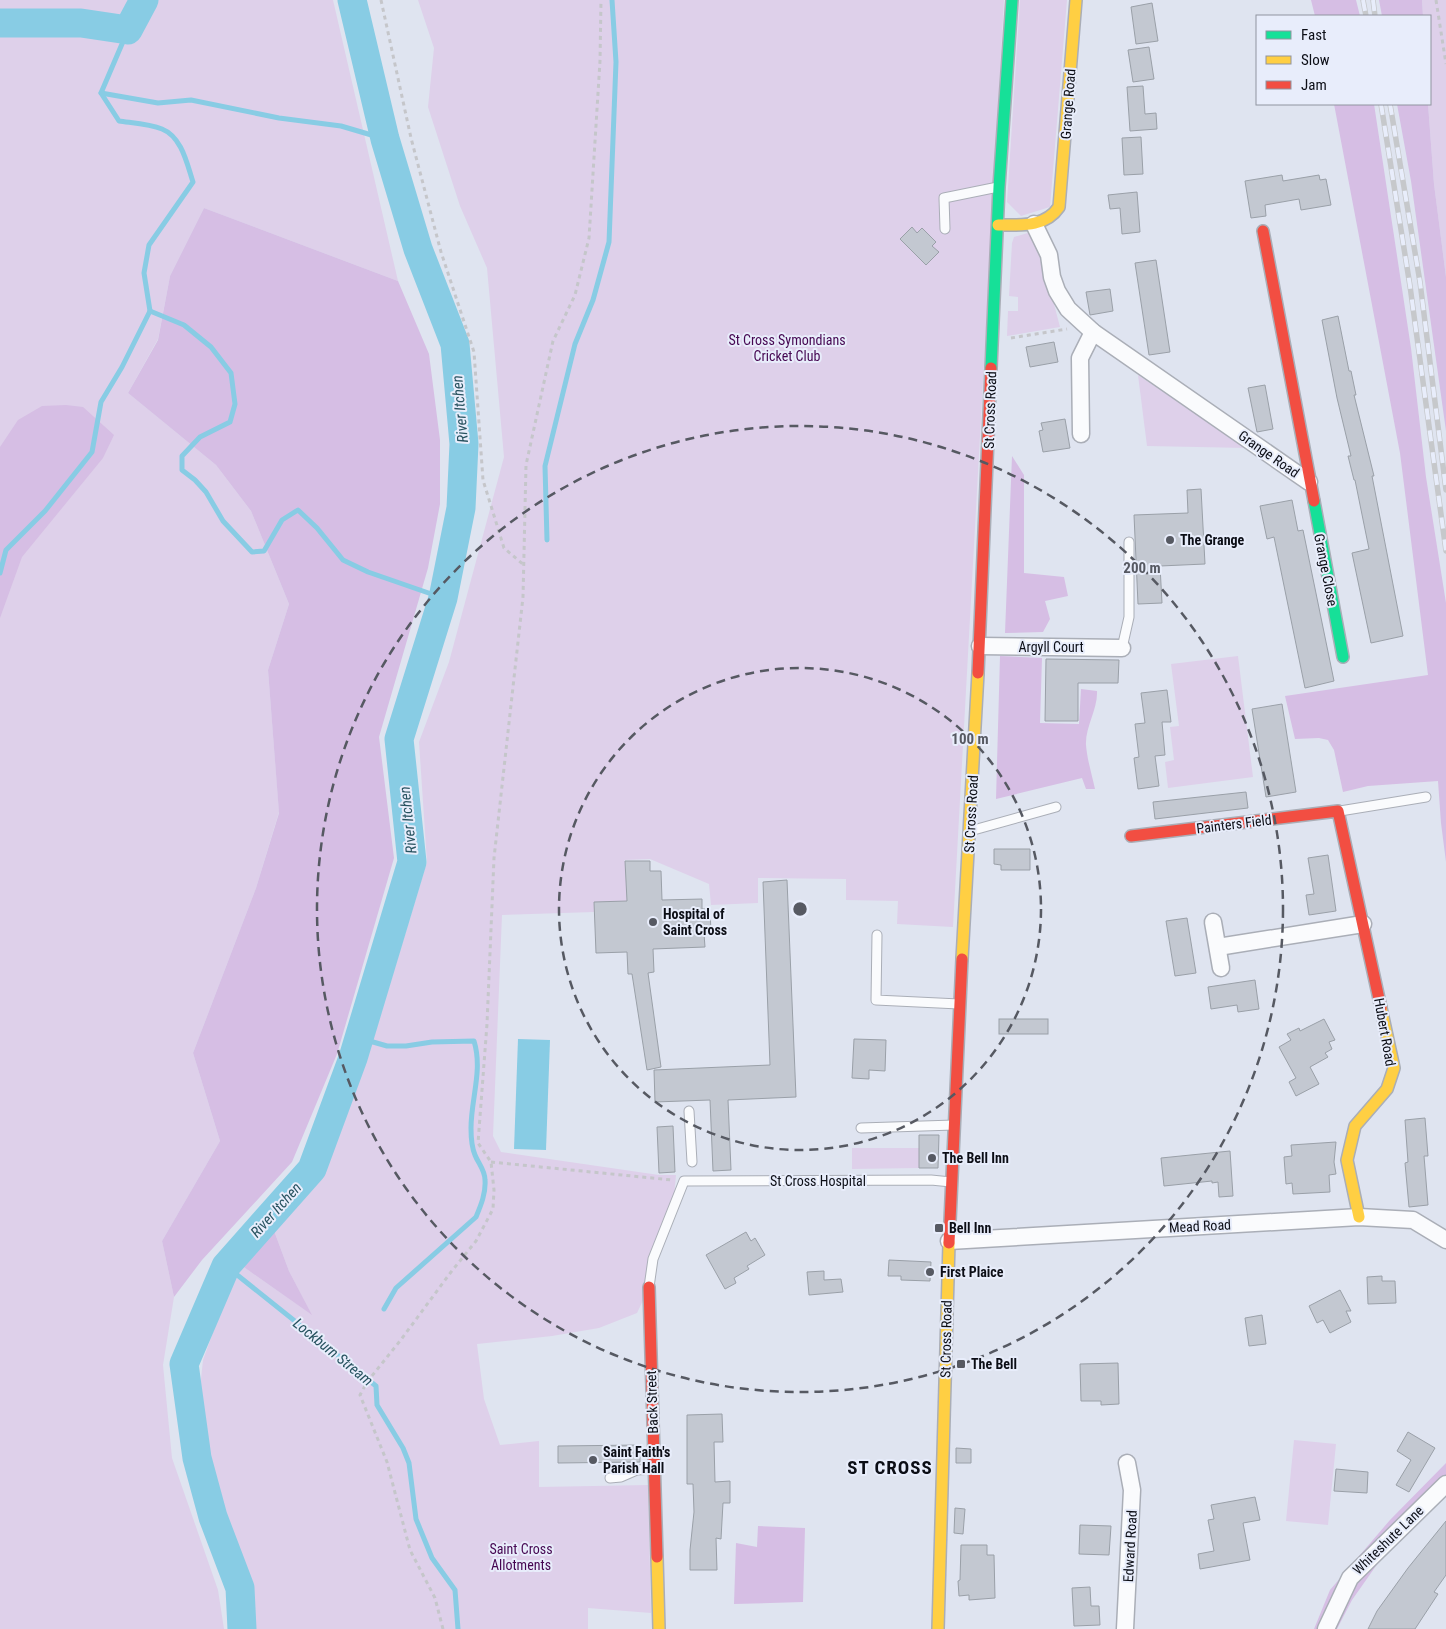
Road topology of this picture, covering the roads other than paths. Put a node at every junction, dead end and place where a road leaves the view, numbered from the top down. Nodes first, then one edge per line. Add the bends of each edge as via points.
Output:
1 (1012, 0) edge
2 (1076, 0) edge
3 (999, 186) junction
4 (1034, 224) junction
5 (998, 225) junction
6 (945, 229) dead end
7 (1263, 230) dead end
8 (1087, 326) junction
9 (1081, 434) dead end
10 (1309, 482) junction
11 (1129, 542) dead end
12 (980, 646) junction
13 (1122, 648) joint
14 (1343, 658) dead end
15 (1426, 797) dead end
16 (1056, 806) dead end
17 (1338, 811) junction
18 (970, 831) junction
19 (1131, 836) dead end
20 (1213, 922) dead end
21 (1363, 924) junction
22 (877, 935) dead end
23 (1218, 947) junction
24 (1221, 968) dead end
25 (959, 1004) junction
26 (689, 1111) dead end
27 (954, 1125) junction
28 (861, 1128) dead end
29 (692, 1162) dead end
30 (690, 1178) joint
31 (952, 1182) junction
32 (1359, 1217) junction
33 (1446, 1240) edge
34 (949, 1241) junction
35 (649, 1287) joint
36 (1127, 1463) dead end
37 (654, 1469) junction
38 (610, 1478) dead end
39 (1446, 1484) edge
40 (659, 1629) edge
41 (938, 1629) edge
42 (1125, 1629) edge
43 (1326, 1629) edge

1 - 3 street, St Cross Road
2 - 4 street, Grange Road via 1061,193 1058,208 1045,220
3 - 5 street, St Cross Road
3 - 6 lane via 944,198
4 - 5 street
4 - 8 street, Grange Road via 1049,255 1057,291 1068,309
5 - 12 street, St Cross Road
7 - 10 street, Grange Road
8 - 9 street via 1080,358
8 - 10 street, Grange Road
10 - 14 street, Grange Close
11 - 13 lane via 1129,617
12 - 13 street, Argyll Court
12 - 18 street, St Cross Road
15 - 17 lane
16 - 18 lane
17 - 19 street, Painters Field
17 - 21 street, Hubert Road
18 - 25 street, St Cross Road
20 - 23 street
21 - 23 street
21 - 32 street, Hubert Road via 1394,1068 1387,1089 1355,1126 1347,1160
22 - 25 lane via 876,1000
23 - 24 street
25 - 27 street, St Cross Road
26 - 29 lane
27 - 28 lane
27 - 31 street, St Cross Road
30 - 31 lane, St Cross Hospital
30 - 35 lane, Back Street via 653,1259
31 - 34 street, St Cross Road
32 - 33 street, Mead Road via 1413,1220
32 - 34 street, Mead Road
34 - 41 street, St Cross Road
35 - 37 street, Back Street
36 - 42 street, Edward Road via 1132,1490
37 - 38 lane via 636,1470
37 - 40 street, Back Street
39 - 43 street, Whiteshute Lane via 1350,1578

